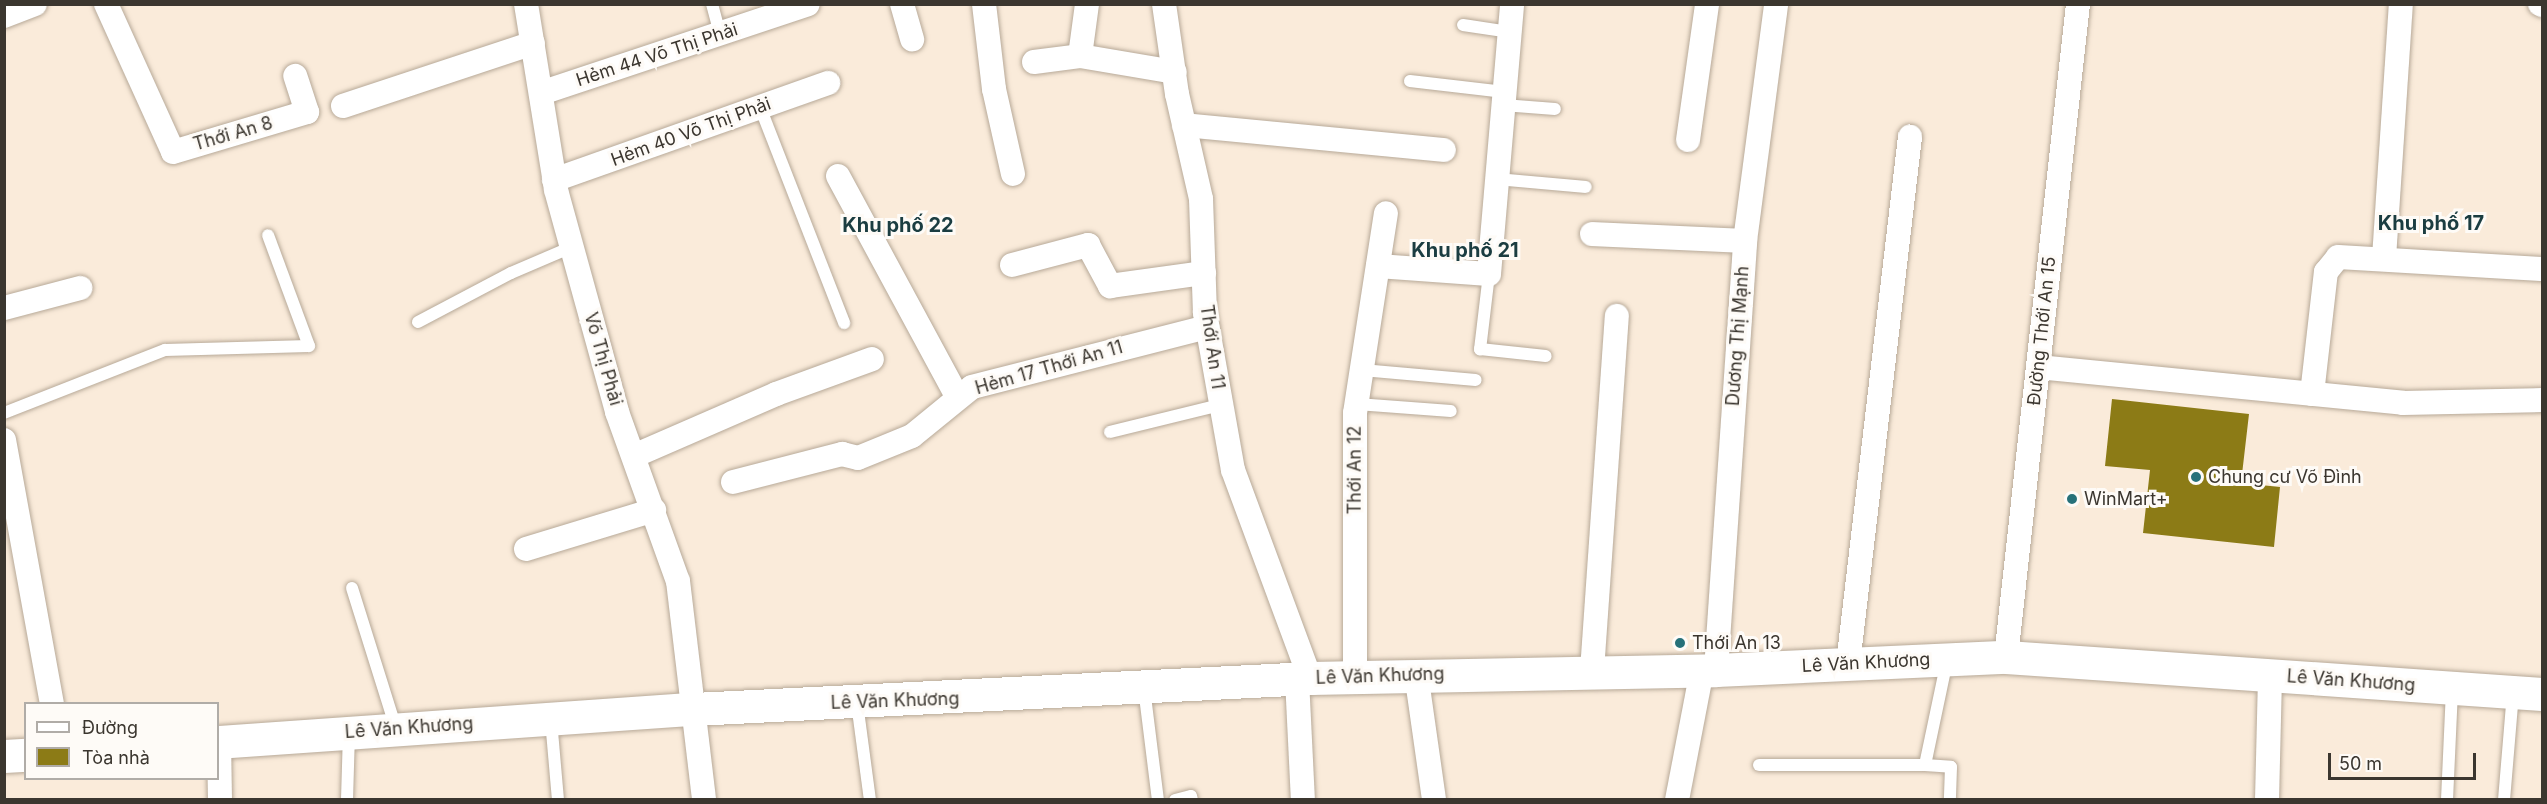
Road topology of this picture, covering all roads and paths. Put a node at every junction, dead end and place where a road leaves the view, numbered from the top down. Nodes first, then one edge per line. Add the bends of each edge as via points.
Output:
1 (34, 4) edge
2 (106, 4) edge
3 (526, 4) edge
4 (712, 4) edge
5 (808, 4) edge
6 (902, 4) edge
7 (984, 4) edge
8 (1088, 4) edge
9 (1164, 4) edge
10 (1512, 4) edge
11 (1707, 4) edge
12 (1776, 4) edge
13 (2078, 4) edge
14 (2401, 4) edge
15 (4, 16) edge
16 (1463, 25) dead end
17 (1509, 32) junction
18 (720, 34) junction
19 (912, 40) dead end
20 (533, 44) junction
21 (1080, 56) junction
22 (1034, 62) dead end
23 (1175, 72) junction
24 (295, 76) dead end
25 (1410, 81) dead end
26 (828, 83) dead end
27 (541, 93) junction
28 (1504, 98) junction
29 (343, 106) dead end
30 (760, 107) junction
31 (1555, 109) dead end
32 (1184, 125) junction
33 (1910, 137) dead end
34 (1688, 140) dead end
35 (1444, 150) dead end
36 (1013, 174) dead end
37 (838, 176) dead end
38 (1497, 179) junction
39 (554, 180) junction
40 (1586, 187) dead end
41 (1386, 213) dead end
42 (268, 234) dead end
43 (1592, 234) dead end
44 (1745, 241) junction
45 (572, 247) junction
46 (2384, 258) junction
47 (1012, 265) dead end
48 (1378, 266) junction
49 (2542, 269) edge
50 (1204, 273) junction
51 (1489, 274) junction
52 (80, 288) dead end
53 (4, 308) edge
54 (1617, 316) dead end
55 (418, 322) dead end
56 (844, 323) dead end
57 (1207, 327) junction
58 (1546, 356) dead end
59 (872, 359) dead end
60 (2038, 367) junction
61 (1362, 370) junction
62 (1476, 380) dead end
63 (2312, 394) junction
64 (958, 398) junction
65 (2542, 400) edge
66 (1357, 404) junction
67 (1220, 405) junction
68 (1451, 411) dead end
69 (4, 413) edge
70 (1110, 432) dead end
71 (4, 440) edge
72 (636, 455) junction
73 (733, 482) dead end
74 (654, 510) junction
75 (526, 549) dead end
76 (352, 588) dead end
77 (2006, 657) junction
78 (1948, 660) junction
79 (1848, 664) junction
80 (1709, 670) junction
81 (1592, 671) junction
82 (1416, 674) junction
83 (2270, 675) junction
84 (1355, 677) junction
85 (1304, 678) junction
86 (1144, 688) junction
87 (2452, 688) junction
88 (2528, 693) edge
89 (52, 702) edge
90 (857, 703) junction
91 (694, 709) junction
92 (550, 718) junction
93 (397, 729) junction
94 (350, 732) junction
95 (219, 742) edge
96 (24, 755) edge
97 (4, 756) edge
98 (1759, 765) dead end
99 (1925, 765) junction
100 (219, 771) edge
101 (220, 800) edge
102 (347, 800) edge
103 (558, 800) edge
104 (704, 800) edge
105 (870, 800) edge
106 (1158, 800) edge
107 (1175, 800) edge
108 (1192, 800) edge
109 (1303, 800) edge
110 (1434, 800) edge
111 (1677, 800) edge
112 (1950, 800) edge
113 (2267, 800) edge
114 (2447, 800) edge
115 (2504, 800) edge

1 - 15 street
2 - 24 street, Thới An 8 via 173,152 308,112
3 - 20 street, Võ Thị Phải
4 - 18 lane
5 - 18 street, Hẻm 44 Võ Thị Phải
6 - 19 street
7 - 36 street via 994,89
8 - 21 street
9 - 23 street, Thới An 11
10 - 17 street
11 - 34 street
12 - 44 street, Dương Thị Mạnh
13 - 60 street, Đường Thới An 15
14 - 46 street
16 - 17 lane
17 - 28 street
18 - 27 street, Hẻm 44 Võ Thị Phải
20 - 27 street, Võ Thị Phải
20 - 29 street
21 - 22 street
21 - 23 street
23 - 32 street, Thới An 11
25 - 28 lane
26 - 30 street, Hẻm 40 Võ Thị Phải
27 - 39 street, Võ Thị Phải
28 - 31 lane
28 - 38 street
30 - 39 street, Hẻm 40 Võ Thị Phải
30 - 56 lane
32 - 35 street
32 - 50 street, Thới An 11 via 1201,199
33 - 79 street
37 - 64 street
38 - 40 lane
38 - 51 street
39 - 45 street, Võ Thị Phải
41 - 48 street, Thới An 12
42 - 69 lane via 309,346 165,350
43 - 44 street
44 - 80 street, Dương Thị Mạnh
45 - 55 lane via 511,273
45 - 72 street, Võ Thị Phải via 617,412
46 - 49 street
46 - 63 street via 2338,258 2327,269
47 - 50 street via 1084,244 1092,248 1110,286
48 - 51 street
48 - 61 street, Thới An 12
50 - 57 street, Thới An 11
51 - 58 lane via 1480,349
52 - 53 street
54 - 81 street
57 - 64 street, Hẻm 17 Thới An 11 via 1053,363 972,387
57 - 67 street, Thới An 11
59 - 72 street via 776,394
60 - 63 street
60 - 77 street, Đường Thới An 15
61 - 62 lane
61 - 66 street, Thới An 12
63 - 65 street via 2403,403
64 - 73 street, Hẻm 17 Thới An 11 via 912,436 858,458 835,456
66 - 68 lane
66 - 84 street, Thới An 12
67 - 70 lane
67 - 85 street, Thới An 11 via 1233,470
71 - 89 street
72 - 74 street, Võ Thị Phải
74 - 75 street
74 - 91 street, Võ Thị Phải via 678,581
76 - 93 lane
77 - 78 main road, Lê Văn Khương
77 - 83 main road, Lê Văn Khương
78 - 79 main road, Lê Văn Khương
78 - 99 lane
79 - 80 main road, Lê Văn Khương
80 - 81 main road, Lê Văn Khương
80 - 111 street, Dương Thị Mạnh
81 - 82 main road, Lê Văn Khương
82 - 84 main road, Lê Văn Khương
82 - 110 street
83 - 87 main road, Lê Văn Khương
83 - 113 street
84 - 85 main road, Lê Văn Khương
85 - 86 main road, Lê Văn Khương
85 - 109 street, Thới An 11
86 - 90 main road, Lê Văn Khương
86 - 106 lane
87 - 88 main road, Lê Văn Khương
87 - 114 lane
88 - 115 lane
90 - 91 main road, Lê Văn Khương
90 - 105 lane
91 - 92 main road, Lê Văn Khương
91 - 104 street, Võ Thị Phải
92 - 93 main road, Lê Văn Khương
92 - 103 lane
93 - 94 main road, Lê Văn Khương
94 - 95 main road, Lê Văn Khương
94 - 102 lane
96 - 97 main road
98 - 99 lane
99 - 112 lane via 1951,767
100 - 101 street
107 - 108 lane via 1191,796

